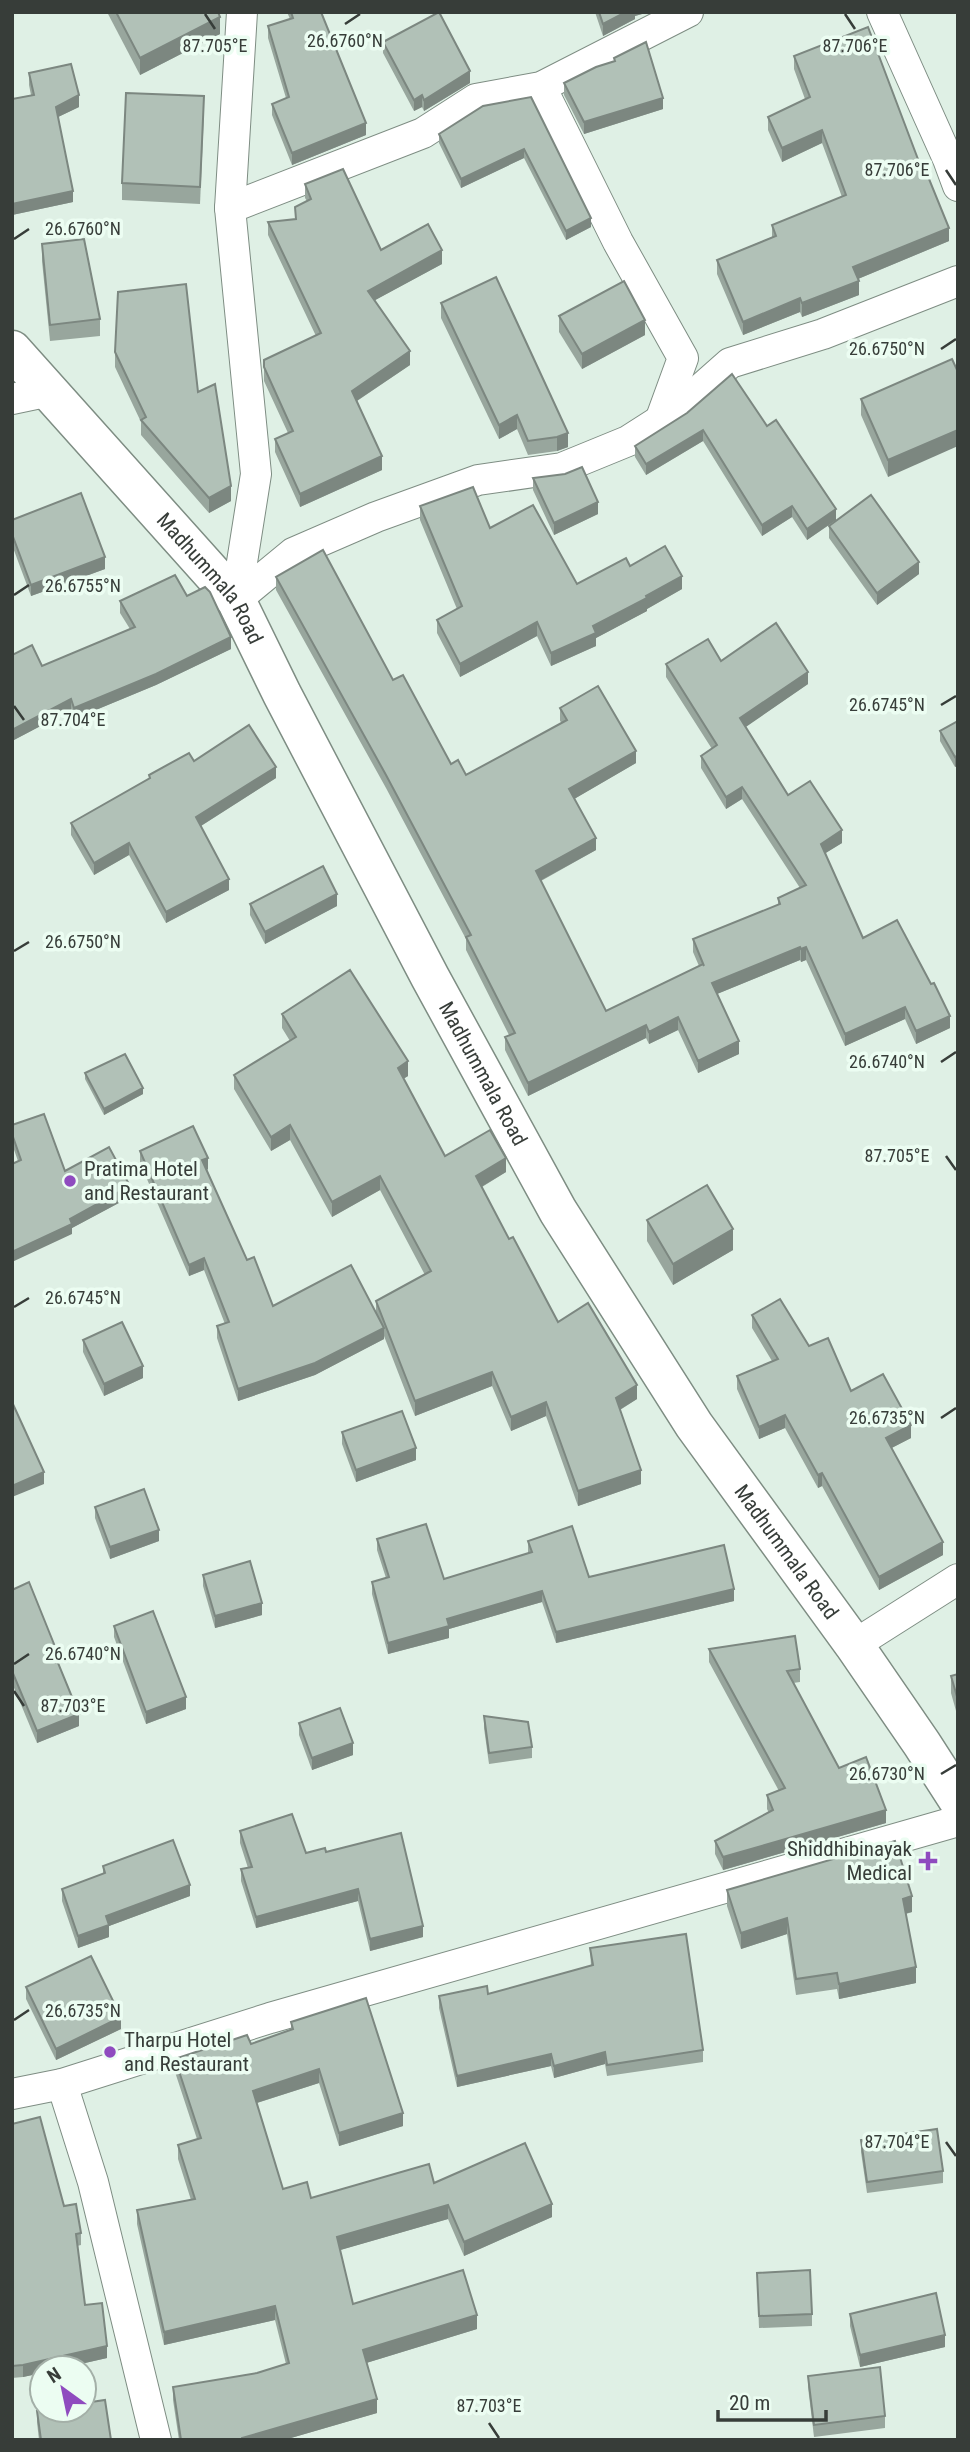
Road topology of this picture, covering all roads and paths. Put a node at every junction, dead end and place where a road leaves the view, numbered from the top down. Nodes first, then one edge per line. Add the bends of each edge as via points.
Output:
1 (242, 12) edge
2 (688, 12) edge
3 (882, 12) edge
4 (541, 87) junction
5 (955, 166) edge
6 (230, 208) junction
7 (958, 281) edge
8 (12, 350) edge
9 (50, 391) junction
10 (12, 399) edge
11 (660, 421) junction
12 (236, 600) junction
13 (958, 1579) edge
14 (854, 1645) junction
15 (958, 1800) edge
16 (958, 1821) edge
17 (62, 2084) junction
18 (12, 2094) edge
19 (156, 2440) edge

1 - 6 street
2 - 4 street
3 - 5 street
4 - 6 street via 476,99 423,133
4 - 11 street via 618,242 683,358
6 - 12 street via 256,474
7 - 11 street via 823,334 730,363
8 - 9 street, Madhummala Road
9 - 10 street
9 - 12 street, Madhummala Road
11 - 12 street via 628,441 562,468 478,480 376,517 293,553
12 - 14 street, Madhummala Road via 430,977 558,1211 694,1425
13 - 14 street
14 - 15 street, Madhummala Road
16 - 17 street via 270,2018
17 - 18 street
17 - 19 street via 93,2182

